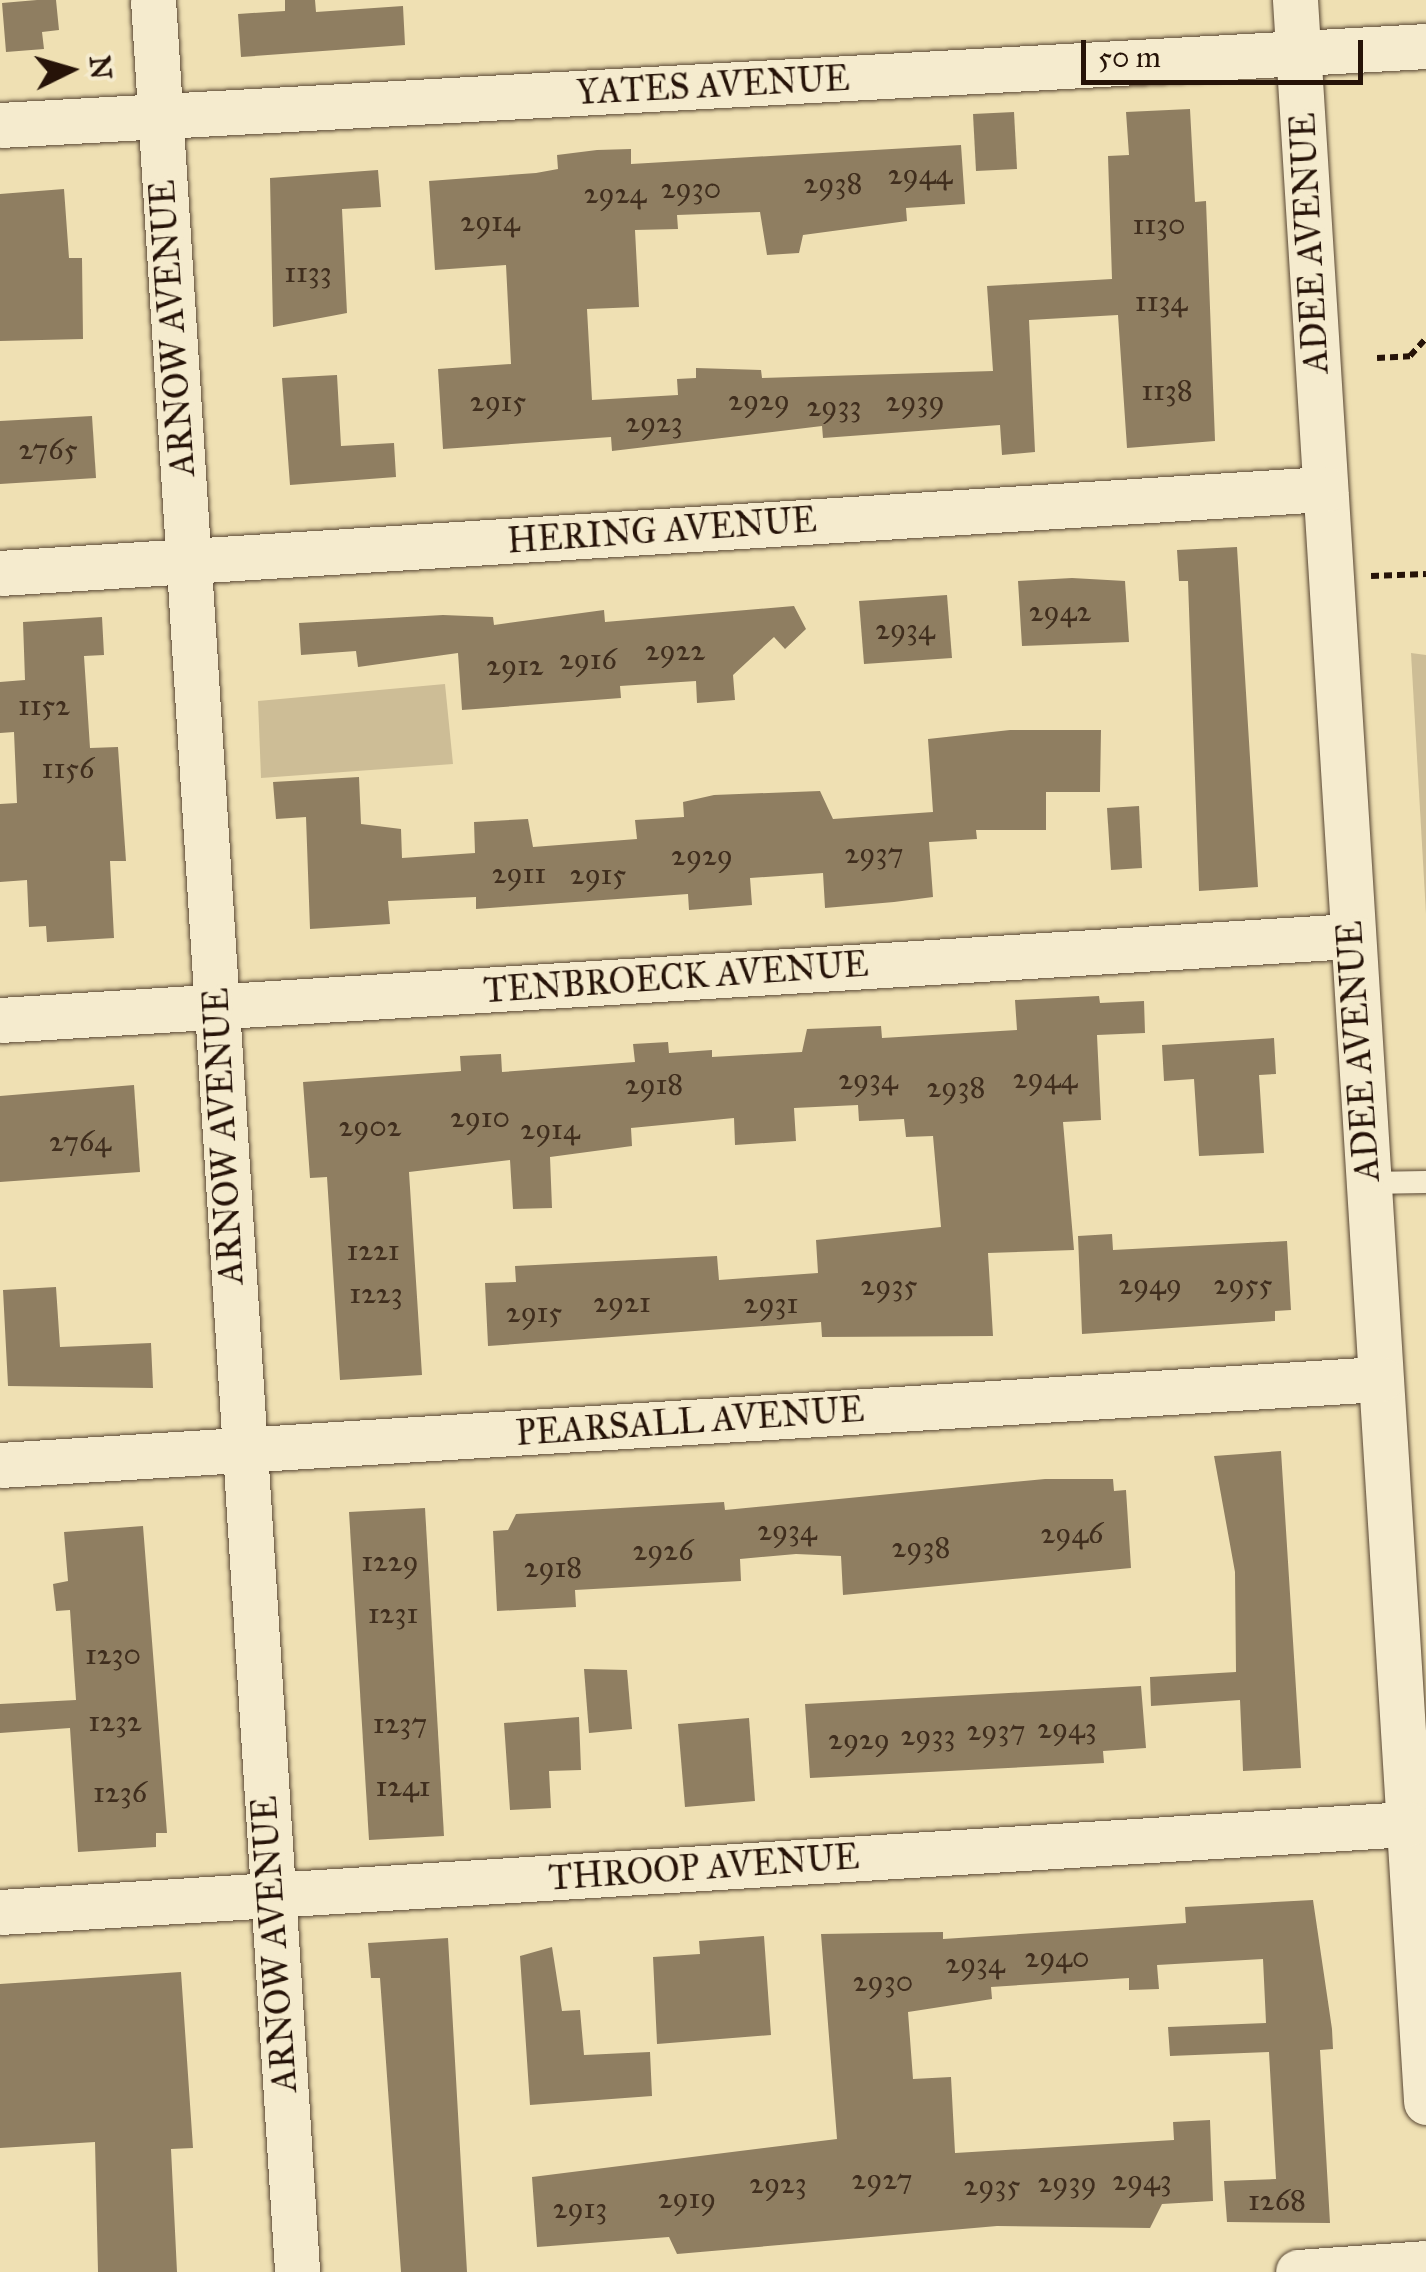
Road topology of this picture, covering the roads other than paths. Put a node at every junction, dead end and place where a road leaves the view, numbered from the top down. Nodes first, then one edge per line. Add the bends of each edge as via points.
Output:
1 (153, 0) edge
2 (1295, 0) edge
3 (1426, 46) edge
4 (1298, 54) junction
5 (160, 115) junction
6 (0, 125) edge
7 (1324, 489) junction
8 (188, 561) junction
9 (0, 573) edge
10 (1351, 936) junction
11 (216, 1006) junction
12 (0, 1020) edge
13 (1426, 1182) edge
14 (1368, 1183) junction
15 (1380, 1379) junction
16 (243, 1450) junction
17 (0, 1465) edge
18 (1408, 1824) junction
19 (272, 1896) junction
20 (0, 1912) edge
21 (1426, 2102) edge
22 (1426, 2263) edge
23 (296, 2272) edge
24 (1298, 2272) edge

1 - 5 street, ARNOW AVENUE
2 - 4 street, ADEE AVENUE
3 - 4 street, YATES AVENUE
4 - 5 street, YATES AVENUE
4 - 7 street, ADEE AVENUE
5 - 6 street, YATES AVENUE
5 - 8 street, ARNOW AVENUE
7 - 8 street, HERING AVENUE
7 - 10 street, ADEE AVENUE
8 - 9 street, HERING AVENUE
8 - 11 street, ARNOW AVENUE
10 - 11 street, TENBROECK AVENUE
10 - 14 street, ADEE AVENUE
11 - 12 street, TENBROECK AVENUE
11 - 16 street, ARNOW AVENUE
13 - 14 lane
14 - 15 street, ADEE AVENUE
15 - 16 street, PEARSALL AVENUE
15 - 18 street, ADEE AVENUE
16 - 17 street, PEARSALL AVENUE
16 - 19 street, ARNOW AVENUE
18 - 19 street, THROOP AVENUE
18 - 21 street, ADEE AVENUE
19 - 20 street, THROOP AVENUE
19 - 23 street, ARNOW AVENUE
22 - 24 street

